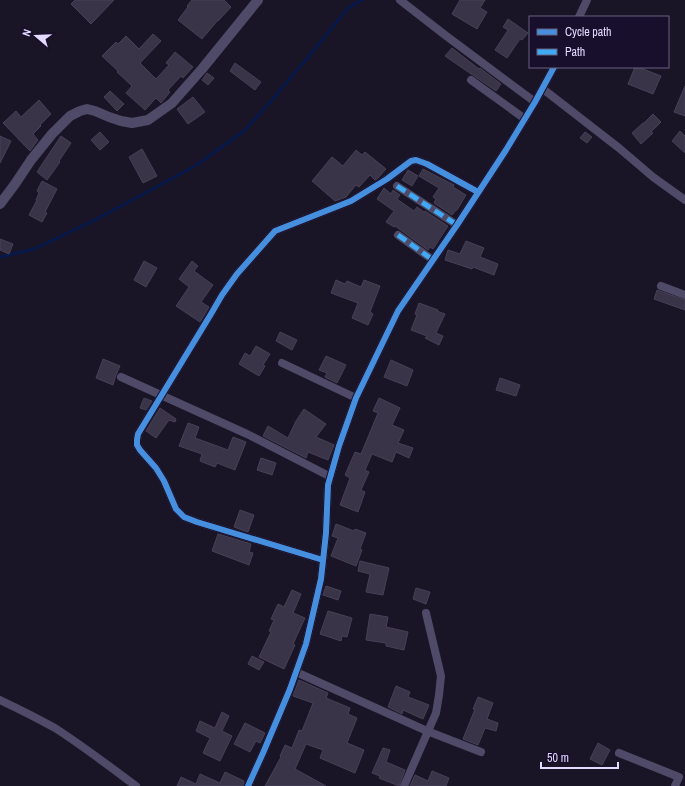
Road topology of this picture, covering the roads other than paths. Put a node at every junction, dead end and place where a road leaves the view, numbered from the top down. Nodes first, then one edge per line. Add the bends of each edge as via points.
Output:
1 (258, 0) edge
2 (400, 0) edge
3 (587, 0) edge
4 (579, 16) edge
5 (553, 68) edge
6 (471, 80) dead end
7 (542, 89) junction
8 (535, 102) junction
9 (525, 119) junction
10 (396, 186) dead end
11 (478, 192) junction
12 (685, 200) edge
13 (0, 204) edge
14 (457, 225) junction
15 (398, 235) dead end
16 (433, 260) junction
17 (661, 286) dead end
18 (685, 295) edge
19 (282, 363) dead end
20 (121, 377) dead end
21 (161, 395) junction
22 (356, 398) junction
23 (329, 476) junction
24 (323, 560) junction
25 (426, 613) dead end
26 (296, 672) junction
27 (0, 700) edge
28 (427, 731) junction
29 (481, 752) dead end
30 (619, 753) dead end
31 (136, 786) edge
32 (248, 786) edge
33 (404, 786) edge
34 (675, 786) edge

1 - 13 street via 202,70 172,102 148,120 121,121 86,109 70,116 31,160
2 - 8 street
3 - 4 street
5 - 7 street
6 - 9 street
7 - 8 street
7 - 12 street
8 - 9 street
9 - 11 street
10 - 14 street
11 - 14 street
11 - 21 street via 416,160 351,201 276,231 237,274
14 - 16 street
15 - 16 street
16 - 22 street via 398,311
17 - 18 street
19 - 22 street
20 - 21 street
21 - 23 street
21 - 24 street via 138,434 137,445 158,471 180,513 196,522
22 - 23 street
23 - 24 street
24 - 26 street via 306,644
25 - 28 street via 441,676 436,713
26 - 28 street
26 - 32 street
27 - 31 street via 54,728
28 - 29 street
28 - 33 street
30 - 34 street via 679,777

